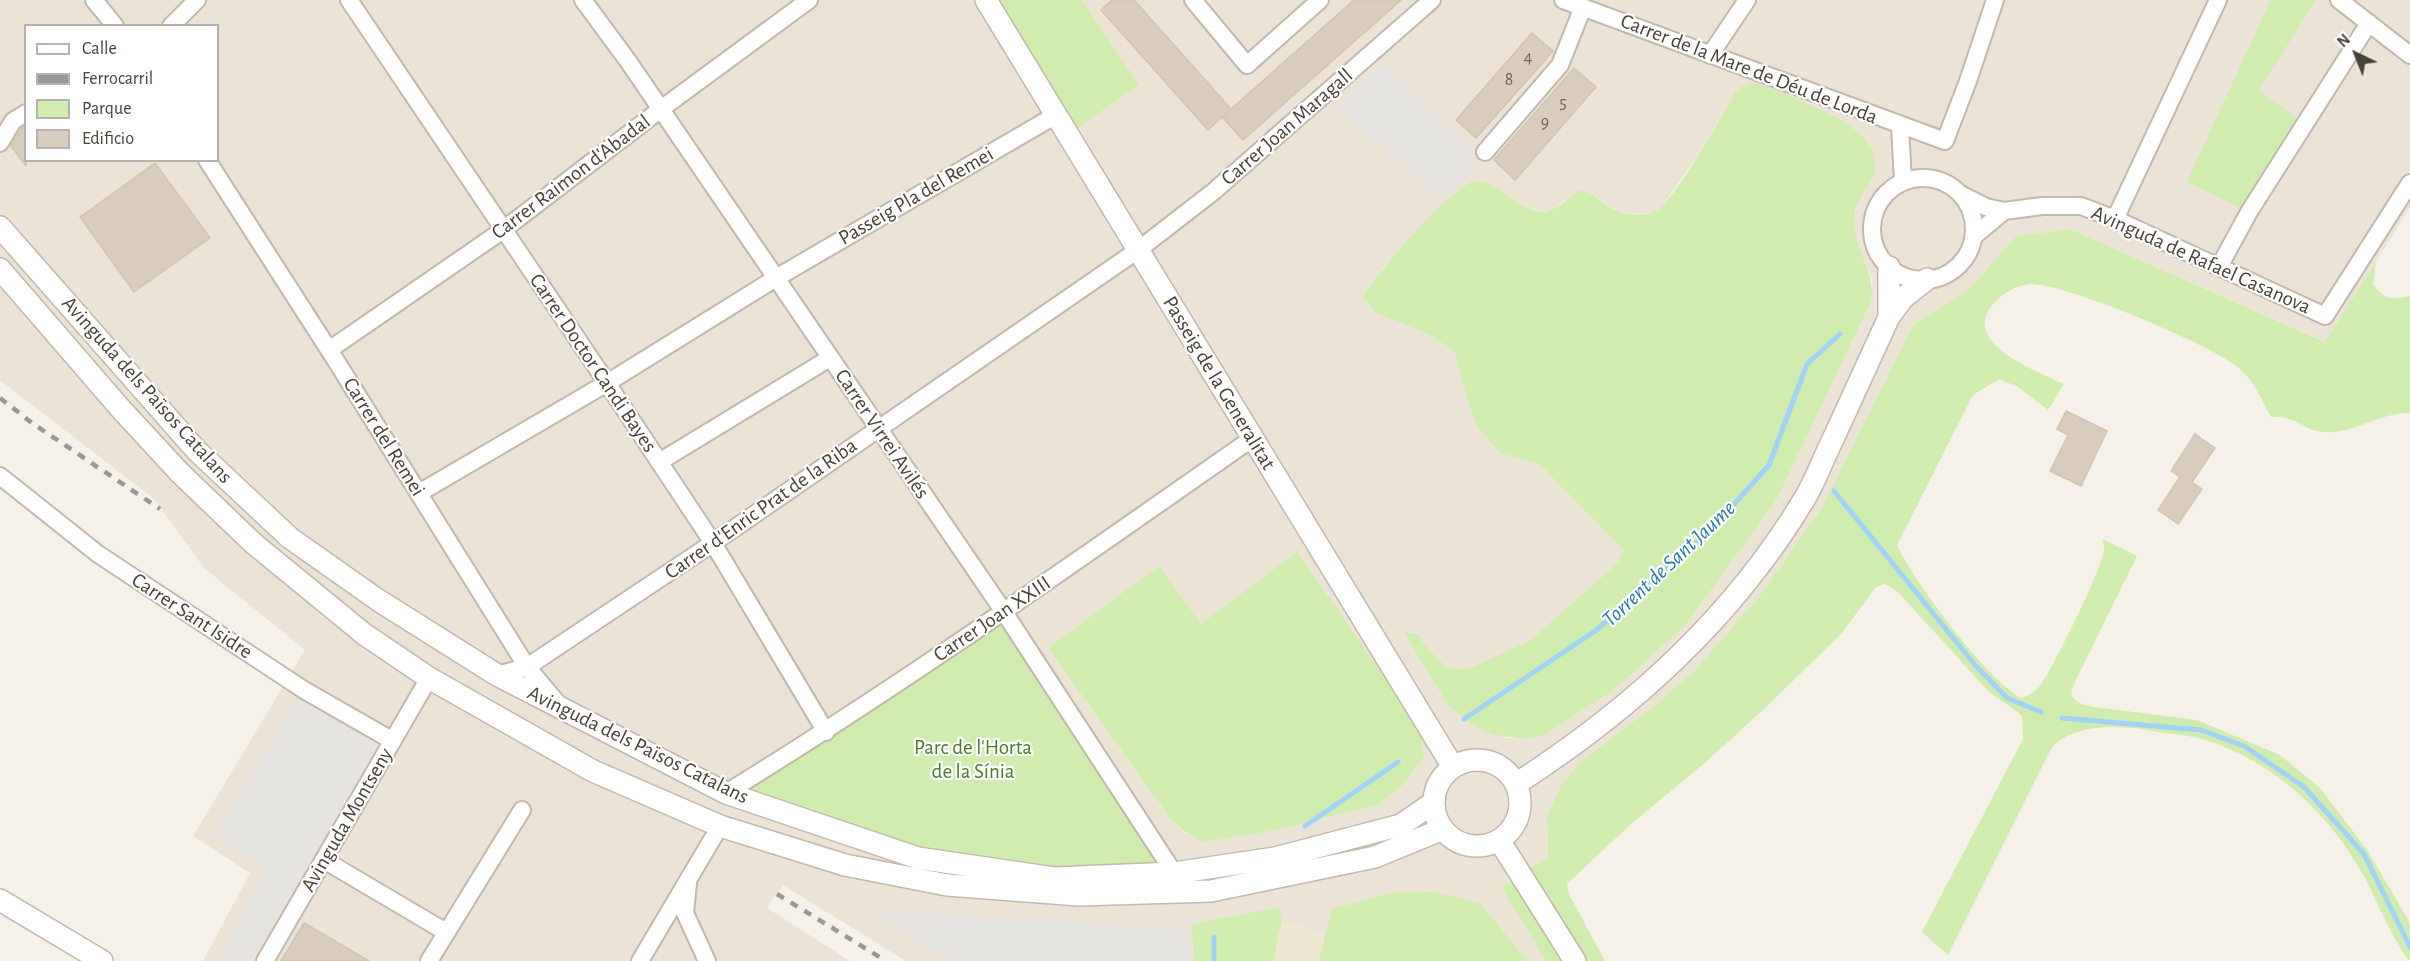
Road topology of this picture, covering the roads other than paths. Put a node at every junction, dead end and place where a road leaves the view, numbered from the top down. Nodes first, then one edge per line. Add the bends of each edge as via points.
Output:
1 (94, 0) edge
2 (196, 0) edge
3 (349, 0) edge
4 (583, 0) edge
5 (809, 0) edge
6 (986, 0) edge
7 (1193, 0) edge
8 (1320, 0) edge
9 (1432, 0) edge
10 (1563, 0) edge
11 (1747, 0) edge
12 (1995, 0) edge
13 (2218, 0) edge
14 (2340, 0) edge
15 (1583, 7) junction
16 (2369, 23) junction
17 (113, 24) edge
18 (173, 24) edge
19 (1710, 55) junction
20 (2410, 55) edge
21 (661, 109) junction
22 (24, 114) edge
23 (1056, 115) junction
24 (1900, 126) junction
25 (0, 143) edge
26 (1485, 152) dead end
27 (208, 162) edge
28 (1903, 182) junction
29 (2410, 183) edge
30 (1962, 195) junction
31 (2004, 211) junction
32 (2115, 219) junction
33 (0, 227) edge
34 (503, 230) junction
35 (1973, 237) junction
36 (1138, 250) junction
37 (1889, 267) junction
38 (2219, 267) junction
39 (0, 269) edge
40 (776, 278) junction
41 (1927, 279) junction
42 (1889, 317) junction
43 (329, 350) junction
44 (830, 358) junction
45 (607, 383) junction
46 (878, 428) junction
47 (1253, 438) junction
48 (659, 462) junction
49 (0, 476) edge
50 (419, 493) junction
51 (712, 543) junction
52 (1004, 612) junction
53 (527, 667) junction
54 (497, 675) junction
55 (429, 678) junction
56 (563, 710) junction
57 (825, 732) junction
58 (393, 741) junction
59 (1453, 767) junction
60 (1516, 784) junction
61 (726, 793) junction
62 (1433, 803) junction
63 (522, 810) dead end
64 (720, 826) junction
65 (1443, 829) junction
66 (1499, 840) junction
67 (324, 860) junction
68 (1174, 873) junction
69 (688, 880) junction
70 (0, 900) edge
71 (446, 932) junction
72 (102, 961) edge
73 (265, 961) edge
74 (429, 961) edge
75 (640, 961) edge
76 (707, 961) edge
77 (1575, 961) edge

1 - 17 street
2 - 18 street
3 - 34 street, Carrer Doctor Candi Bayes
4 - 21 street, Carrer Virrei Avilés
5 - 21 street, Carrer Raimon d'Abadal
6 - 23 street, Passeig de la Generalitat
7 - 8 street via 1247,65
9 - 36 street, Carrer Joan Maragall via 1213,192
10 - 15 street, Carrer de la Mare de Déu de Lorda
11 - 19 street
12 - 24 street, Carrer de la Mare de Déu de Lorda via 1945,141
13 - 32 street
14 - 16 street
15 - 19 street, Carrer de la Mare de Déu de Lorda
15 - 26 street via 1560,65
16 - 20 street
16 - 38 street via 2249,212
19 - 24 street, Carrer de la Mare de Déu de Lorda
21 - 34 street, Carrer Raimon d'Abadal
21 - 40 street, Carrer Virrei Avilés
22 - 25 street via 13,121
23 - 36 street, Passeig de la Generalitat
23 - 40 street, Passeig Pla del Remei
24 - 28 street, Carrer de la Mare de Déu de Lorda
27 - 43 street, Carrer del Remei
28 - 30 street via 1915,178 1941,181
28 - 37 street via 1888,191 1878,204 1873,221 1878,254
29 - 38 street, Avinguda de Rafael Casanova via 2325,316
30 - 31 street, Avinguda de Rafael Casanova
30 - 35 street via 1972,215
31 - 32 street, Avinguda de Rafael Casanova via 2081,206
31 - 35 street
32 - 38 street, Avinguda de Rafael Casanova
33 - 54 street, Avinguda dels Països Catalans via 197,451 290,538 378,600
34 - 43 street, Carrer Raimon d'Abadal
34 - 45 street, Carrer Doctor Candi Bayes
35 - 41 street via 1961,262 1950,272
36 - 46 street, Carrer d'Enric Prat de la Riba
36 - 47 street, Passeig de la Generalitat
37 - 41 street via 1913,279
37 - 42 street
39 - 55 street, Avinguda dels Països Catalans via 127,416 253,543 364,634
40 - 44 street, Carrer Virrei Avilés
40 - 45 street, Passeig Pla del Remei
41 - 42 street via 1903,298
42 - 60 street via 1806,497 1725,610 1653,681 1602,724
43 - 50 street, Carrer del Remei
44 - 46 street, Carrer Virrei Avilés
44 - 48 street
45 - 48 street, Carrer Doctor Candi Bayes
45 - 50 street, Passeig Pla del Remei
46 - 51 street, Carrer d'Enric Prat de la Riba
46 - 52 street, Carrer Virrei Avilés
47 - 52 street, Carrer Joan XXIII
47 - 59 street, Passeig de la Generalitat
48 - 51 street, Carrer Doctor Candi Bayes
49 - 58 street, Carrer Sant Isidre via 108,560 304,690
50 - 53 street, Carrer del Remei
51 - 53 street, Carrer d'Enric Prat de la Riba
51 - 57 street, Carrer Doctor Candi Bayes
52 - 57 street, Carrer Joan XXIII
52 - 68 street, Carrer Virrei Avilés
53 - 54 street, Carrer d'Enric Prat de la Riba
53 - 56 street, Carrer del Remei
54 - 56 street, Avinguda dels Països Catalans
55 - 58 street, Avinguda Montseny
55 - 64 street, Avinguda dels Països Catalans via 593,771
56 - 61 street, Avinguda dels Països Catalans
57 - 61 street, Carrer Joan XXIII
58 - 67 street, Avinguda Montseny
59 - 60 street via 1466,760 1496,763
59 - 62 street via 1442,776
60 - 66 street via 1520,809 1509,832
61 - 68 street, Avinguda dels Països Catalans via 918,858 1054,878
62 - 65 street
62 - 68 street, Avinguda dels Països Catalans via 1390,828 1275,858
63 - 71 street
64 - 65 street, Avinguda dels Països Catalans via 845,865 947,885 1071,895 1211,891 1375,857
64 - 69 street
65 - 66 street via 1452,838 1475,846
66 - 77 street
67 - 71 street
67 - 73 street, Avinguda Montseny
69 - 75 street
69 - 76 street via 685,913
70 - 72 street
71 - 74 street

